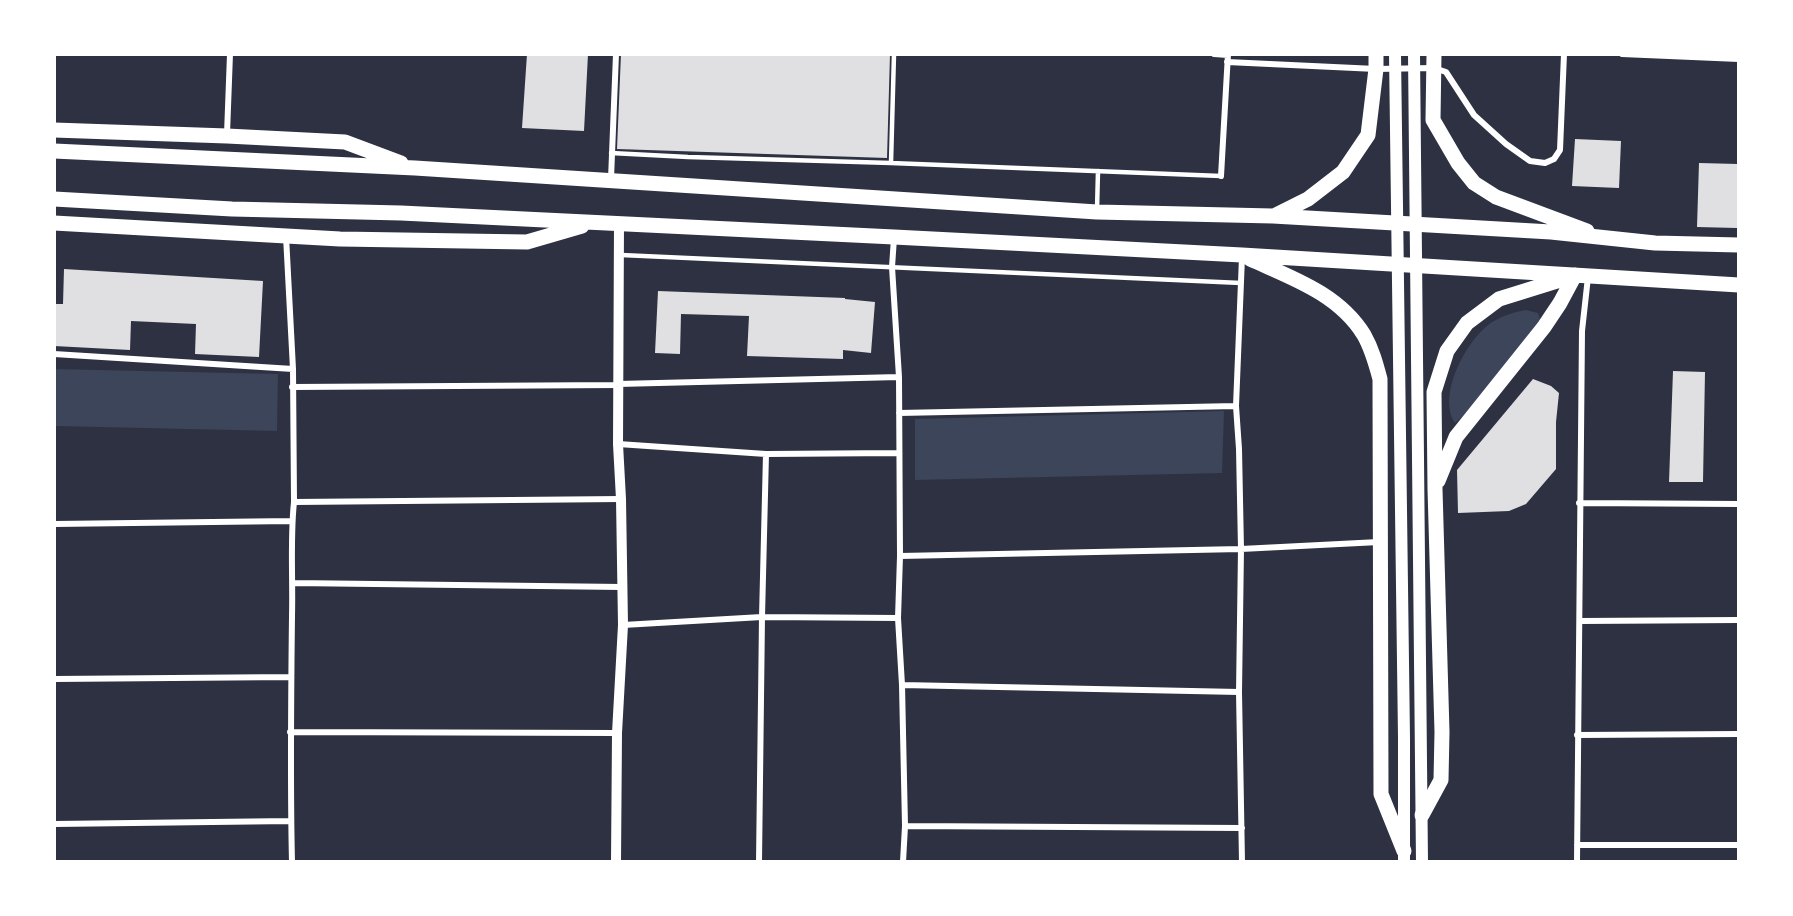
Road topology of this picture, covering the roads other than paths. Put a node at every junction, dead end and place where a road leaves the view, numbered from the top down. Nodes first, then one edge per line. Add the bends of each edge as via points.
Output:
1 (230, 54) edge
2 (616, 54) edge
3 (894, 54) edge
4 (1214, 54) edge
5 (1395, 54) edge
6 (1414, 54) edge
7 (1564, 54) edge
8 (1622, 54) edge
9 (1228, 57) edge
10 (1739, 59) edge
11 (1376, 61) edge
12 (1434, 61) edge
13 (54, 130) edge
14 (227, 136) junction
15 (54, 151) edge
16 (611, 153) junction
17 (891, 163) junction
18 (415, 168) junction
19 (1098, 171) junction
20 (1221, 176) joint
21 (611, 180) junction
22 (54, 199) edge
23 (1097, 212) junction
24 (1273, 216) junction
25 (54, 223) edge
26 (594, 223) junction
27 (619, 224) junction
28 (285, 236) junction
29 (894, 237) junction
30 (1608, 238) junction
31 (1739, 245) edge
32 (619, 255) junction
33 (1242, 255) junction
34 (892, 267) junction
35 (1581, 276) junction
36 (1241, 283) junction
37 (1739, 285) edge
38 (54, 354) edge
39 (293, 369) junction
40 (899, 377) junction
41 (618, 385) junction
42 (292, 387) junction
43 (1236, 406) junction
44 (899, 413) junction
45 (618, 444) junction
46 (899, 453) junction
47 (766, 454) junction
48 (1435, 489) junction
49 (621, 499) junction
50 (294, 502) junction
51 (1579, 503) junction
52 (1739, 504) edge
53 (292, 521) junction
54 (54, 524) edge
55 (1379, 542) junction
56 (1241, 549) junction
57 (900, 556) junction
58 (293, 583) junction
59 (622, 587) junction
60 (762, 617) junction
61 (898, 618) junction
62 (1739, 620) edge
63 (1580, 621) junction
64 (623, 625) junction
65 (291, 677) junction
66 (54, 679) edge
67 (902, 686) junction
68 (1239, 692) junction
69 (290, 732) junction
70 (616, 733) junction
71 (1739, 734) edge
72 (1577, 735) junction
73 (1422, 815) junction
74 (291, 821) junction
75 (54, 824) edge
76 (905, 826) junction
77 (1242, 828) junction
78 (1577, 845) junction
79 (1739, 845) edge
80 (1404, 857) edge
81 (292, 862) edge
82 (616, 862) edge
83 (759, 862) edge
84 (903, 862) edge
85 (1242, 862) edge
86 (1422, 862) edge
87 (1577, 862) edge

1 - 14 street
2 - 16 street
3 - 17 lane
4 - 9 street
5 - 80 main road
6 - 73 main road
7 - 12 street via 1560,150 1545,163 1530,161 1474,115 1446,72
8 - 10 street
9 - 11 street
9 - 20 street
11 - 12 street
11 - 24 main road via 1368,135 1343,172 1308,199
12 - 30 main road via 1433,120 1474,183 1496,197
13 - 14 main road
14 - 18 main road via 345,142
15 - 18 main road
16 - 17 lane
16 - 21 street
17 - 19 lane
18 - 21 main road
19 - 20 lane
19 - 23 lane
21 - 23 main road
22 - 26 main road via 232,210 401,213
23 - 24 main road
24 - 30 main road
25 - 28 main road
26 - 27 main road
26 - 28 main road via 527,242
27 - 29 main road
27 - 32 street
28 - 39 street
29 - 33 main road
29 - 34 street
30 - 31 main road
32 - 34 lane
32 - 41 street
33 - 35 main road
33 - 36 street
33 - 55 main road via 1331,300 1364,336 1380,379
34 - 36 lane
34 - 40 street
35 - 37 main road
35 - 48 main road via 1456,437
35 - 48 main road via 1499,299 1467,323 1447,351 1434,392
35 - 51 street
36 - 43 street
38 - 39 street
39 - 42 street
40 - 41 street
40 - 44 street
41 - 42 street
41 - 45 street
42 - 50 street
43 - 44 street
43 - 56 street
44 - 46 street
45 - 47 street
45 - 49 street
46 - 47 street
46 - 57 street
47 - 60 street
48 - 73 main road via 1442,780
49 - 50 street
49 - 59 street
50 - 53 street
51 - 52 street
51 - 63 street
53 - 54 street
53 - 58 street
55 - 56 street
55 - 80 main road via 1381,794
56 - 57 street
56 - 68 street
57 - 61 street
58 - 59 street
58 - 65 street
59 - 64 street
60 - 61 street
60 - 64 street
60 - 83 street
61 - 67 street
62 - 63 street
63 - 72 street
64 - 70 street
65 - 66 street
65 - 69 street
67 - 68 street
67 - 76 street
68 - 77 street
69 - 70 street
69 - 74 street
70 - 82 street
71 - 72 street
72 - 78 street
73 - 86 main road
74 - 75 street
74 - 81 street
76 - 77 street
76 - 84 street
77 - 85 street
78 - 79 street
78 - 87 street

